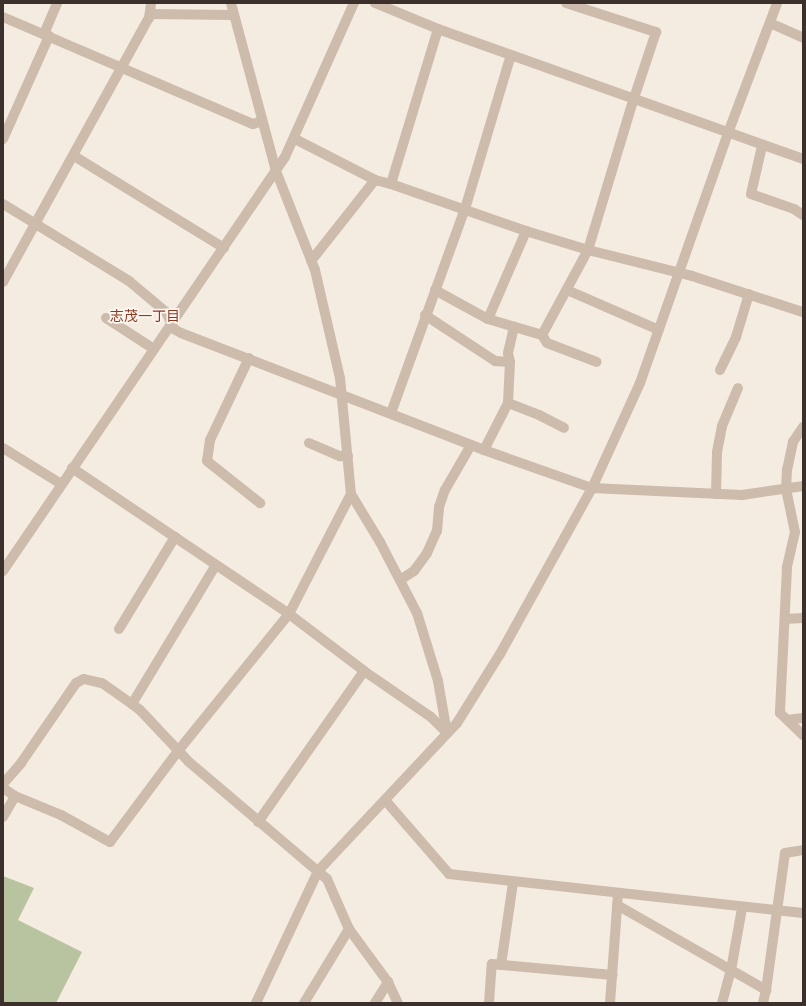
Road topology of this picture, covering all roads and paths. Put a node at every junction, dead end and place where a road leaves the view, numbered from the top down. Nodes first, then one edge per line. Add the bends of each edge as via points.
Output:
1 (56, 3) edge
2 (151, 3) edge
3 (231, 3) edge
4 (354, 3) edge
5 (375, 3) edge
6 (566, 3) edge
7 (777, 3) edge
8 (150, 14) junction
9 (233, 15) junction
10 (3, 17) edge
11 (770, 23) junction
12 (438, 29) junction
13 (46, 35) junction
14 (803, 38) edge
15 (511, 55) junction
16 (123, 67) junction
17 (634, 98) junction
18 (262, 121) junction
19 (728, 133) junction
20 (3, 139) edge
21 (295, 139) junction
22 (762, 146) junction
23 (74, 156) junction
24 (803, 159) edge
25 (276, 171) junction
26 (375, 180) junction
27 (391, 184) junction
28 (3, 204) edge
29 (465, 209) junction
30 (803, 216) edge
31 (36, 224) junction
32 (526, 231) junction
33 (224, 248) junction
34 (588, 250) junction
35 (311, 261) junction
36 (678, 273) junction
37 (3, 282) edge
38 (435, 290) junction
39 (567, 290) junction
40 (749, 294) junction
41 (803, 312) edge
42 (425, 315) junction
43 (106, 318) dead end
44 (488, 319) junction
45 (173, 323) junction
46 (514, 327) junction
47 (659, 330) junction
48 (542, 335) junction
49 (154, 349) junction
50 (249, 358) junction
51 (510, 362) junction
52 (597, 362) dead end
53 (720, 370) dead end
54 (738, 388) dead end
55 (342, 395) junction
56 (508, 403) junction
57 (391, 412) junction
58 (564, 428) dead end
59 (803, 428) edge
60 (309, 443) dead end
61 (471, 445) junction
62 (3, 448) edge
63 (484, 450) junction
64 (348, 456) junction
65 (72, 468) junction
66 (61, 484) junction
67 (803, 486) edge
68 (592, 488) junction
69 (786, 489) junction
70 (351, 494) junction
71 (716, 494) junction
72 (260, 503) dead end
73 (175, 538) junction
74 (216, 565) junction
75 (3, 571) edge
76 (400, 580) junction
77 (289, 614) junction
78 (803, 618) edge
79 (785, 619) junction
80 (119, 629) dead end
81 (364, 671) junction
82 (132, 704) junction
83 (803, 718) edge
84 (788, 720) junction
85 (447, 734) junction
86 (803, 735) edge
87 (178, 751) junction
88 (3, 784) edge
89 (3, 788) edge
90 (15, 796) junction
91 (385, 800) junction
92 (3, 816) edge
93 (258, 822) junction
94 (803, 850) edge
95 (318, 871) junction
96 (513, 883) junction
97 (618, 894) junction
98 (617, 905) junction
99 (742, 908) junction
100 (779, 911) junction
101 (803, 913) edge
102 (349, 929) junction
103 (501, 965) junction
104 (731, 970) junction
105 (612, 975) junction
106 (388, 982) junction
107 (766, 990) junction
108 (259, 1002) edge
109 (304, 1003) edge
110 (375, 1003) edge
111 (398, 1003) edge
112 (489, 1003) edge
113 (610, 1003) edge
114 (722, 1003) edge
115 (763, 1003) edge

1 - 13 street
2 - 8 street
3 - 9 street
4 - 21 street
5 - 12 street
6 - 17 street via 656,32
7 - 11 street
8 - 9 street
8 - 16 street
9 - 18 street
10 - 13 street
11 - 14 street
11 - 19 street
12 - 15 street
12 - 27 street
13 - 16 street
13 - 20 street
15 - 17 street
15 - 29 street
16 - 18 street via 253,124
16 - 23 street
17 - 19 street
17 - 34 street
18 - 25 street
19 - 22 street
19 - 36 street
21 - 25 street
21 - 26 street
22 - 24 street
22 - 30 street via 751,194 794,209
23 - 31 street
23 - 33 street
25 - 33 street
25 - 35 street
26 - 27 street
26 - 35 street
27 - 29 street
28 - 31 street
29 - 32 street
29 - 38 street
31 - 37 street
31 - 45 street via 129,281 166,312
32 - 34 street
32 - 44 street
33 - 45 street
34 - 36 street
34 - 39 street
35 - 55 street
36 - 40 street
36 - 47 street
38 - 42 street
38 - 44 street
39 - 47 street
39 - 48 street
40 - 41 street
40 - 53 street via 736,336
42 - 51 street via 495,361
42 - 57 street
43 - 49 street
44 - 46 street
45 - 49 street
45 - 50 street via 174,329 181,333
46 - 48 street
46 - 51 street via 508,353
47 - 68 street via 622,429
48 - 52 street via 548,343
49 - 65 street
50 - 55 street
50 - 72 street via 210,440 207,461
51 - 56 street
54 - 71 street via 722,426 717,452
55 - 57 street
55 - 64 street
56 - 58 street
56 - 63 street
57 - 61 street
59 - 69 street via 793,442
60 - 64 street via 340,456
61 - 63 street
61 - 76 street via 445,490 439,507 437,531 427,553 414,571
62 - 66 street
63 - 68 street
64 - 70 street
65 - 66 street
65 - 73 street
66 - 75 street
67 - 69 street
68 - 71 street
68 - 85 street via 500,654 471,702
69 - 71 street via 742,495
69 - 79 street via 795,532 788,568
70 - 76 street
70 - 77 street
73 - 74 street
73 - 80 street
74 - 77 street
74 - 82 street
76 - 85 street via 417,613 431,654
77 - 81 street
77 - 87 street
78 - 79 street
79 - 84 street via 780,713
81 - 85 street via 431,717
81 - 93 street
82 - 87 street
82 - 88 street via 102,683 84,679 76,683 21,763
83 - 84 street
84 - 86 street
85 - 91 street
87 - 90 street via 110,842 61,815
87 - 93 street
89 - 90 street
90 - 92 street
91 - 95 street
91 - 96 street via 449,874
93 - 95 street
94 - 100 street via 785,853
95 - 102 street via 327,879
95 - 108 street
96 - 97 street
96 - 103 street
97 - 98 street
97 - 99 street
98 - 104 street
98 - 105 street
99 - 100 street
99 - 104 street
100 - 101 street
100 - 107 street
102 - 106 street
102 - 109 street
103 - 105 street
103 - 112 street via 492,964
104 - 107 street
104 - 114 street
105 - 113 street
106 - 110 street
106 - 111 street
107 - 115 street

